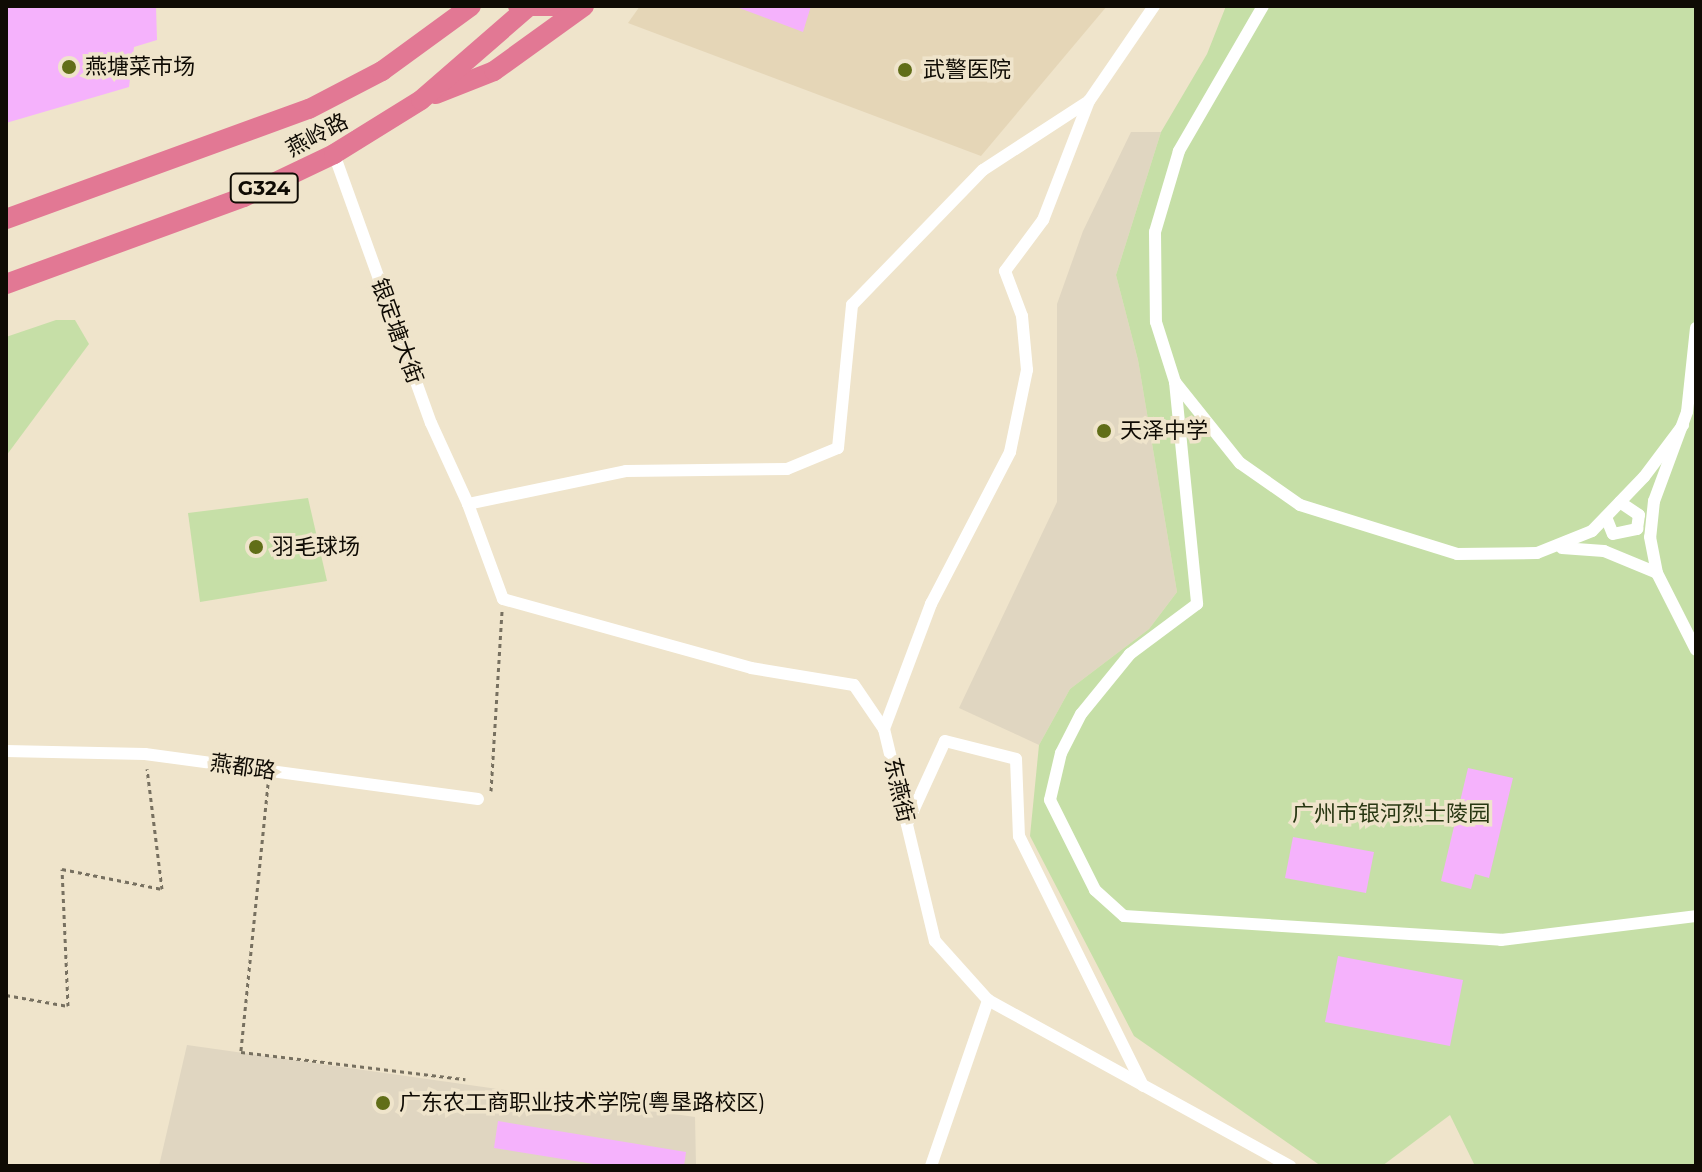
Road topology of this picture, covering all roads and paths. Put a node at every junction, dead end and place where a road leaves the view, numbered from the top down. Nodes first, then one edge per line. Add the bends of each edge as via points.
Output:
1 (471, 6) edge
2 (518, 6) edge
3 (529, 6) edge
4 (557, 6) edge
5 (584, 6) edge
6 (1154, 6) edge
7 (1263, 6) edge
8 (421, 100) junction
9 (1089, 101) junction
10 (334, 154) junction
11 (6, 219) edge
12 (6, 284) edge
13 (1696, 328) edge
14 (1175, 382) junction
15 (1683, 425) junction
16 (1620, 502) junction
17 (468, 504) junction
18 (1653, 509) junction
19 (1639, 515) junction
20 (1606, 517) junction
21 (1635, 531) junction
22 (1650, 537) junction
23 (1551, 548) junction
24 (1657, 573) junction
25 (503, 599) junction
26 (1696, 650) edge
27 (884, 729) junction
28 (6, 751) edge
29 (145, 754) junction
30 (269, 771) junction
31 (484, 801) joint
32 (907, 824) junction
33 (1696, 916) edge
34 (6, 995) edge
35 (988, 1000) junction
36 (465, 1079) dead end
37 (1144, 1086) junction
38 (931, 1166) edge
39 (1290, 1166) edge

1 - 11 highway, 燕岭路 / G324 via 382,71 309,109
2 - 4 highway
3 - 8 highway, 燕岭路 / G324
5 - 8 highway via 494,71
6 - 9 street
7 - 14 street via 1179,151 1159,213 1153,251 1156,322
8 - 10 highway, 燕岭路 / G324
9 - 17 street via 983,170 852,305 838,448 787,469 626,471
9 - 27 street via 1043,220 1005,271 1022,316 1027,370 1010,452 931,604
10 - 12 highway, 燕岭路 / G324 via 244,197
10 - 17 street, 银定塘大街 via 431,423
13 - 15 street
14 - 23 street via 1240,463 1300,505 1457,554 1537,553
14 - 33 street via 1197,604 1130,654 1081,714 1061,753 1050,800 1095,890 1124,916 1501,940
15 - 16 street
15 - 18 street
16 - 19 street
16 - 20 street
17 - 25 street
18 - 19 street
18 - 22 street
19 - 21 street
20 - 21 street via 1613,534
20 - 23 street via 1592,531
21 - 22 street via 1643,528
22 - 24 street
23 - 24 street via 1604,551
24 - 26 street
25 - 27 street, 东燕街 via 751,668 854,685
25 - 31 path
27 - 32 street, 东燕街
28 - 29 street, 燕都路
29 - 30 street, 燕都路
29 - 34 path via 162,889 62,869 68,1006
30 - 31 street, 燕都路
30 - 36 path via 241,1052
32 - 35 street, 东燕街 via 935,941
32 - 37 street via 945,741 1016,759 1019,836
35 - 37 street, 东燕街
35 - 38 street
37 - 39 street, 东燕街

